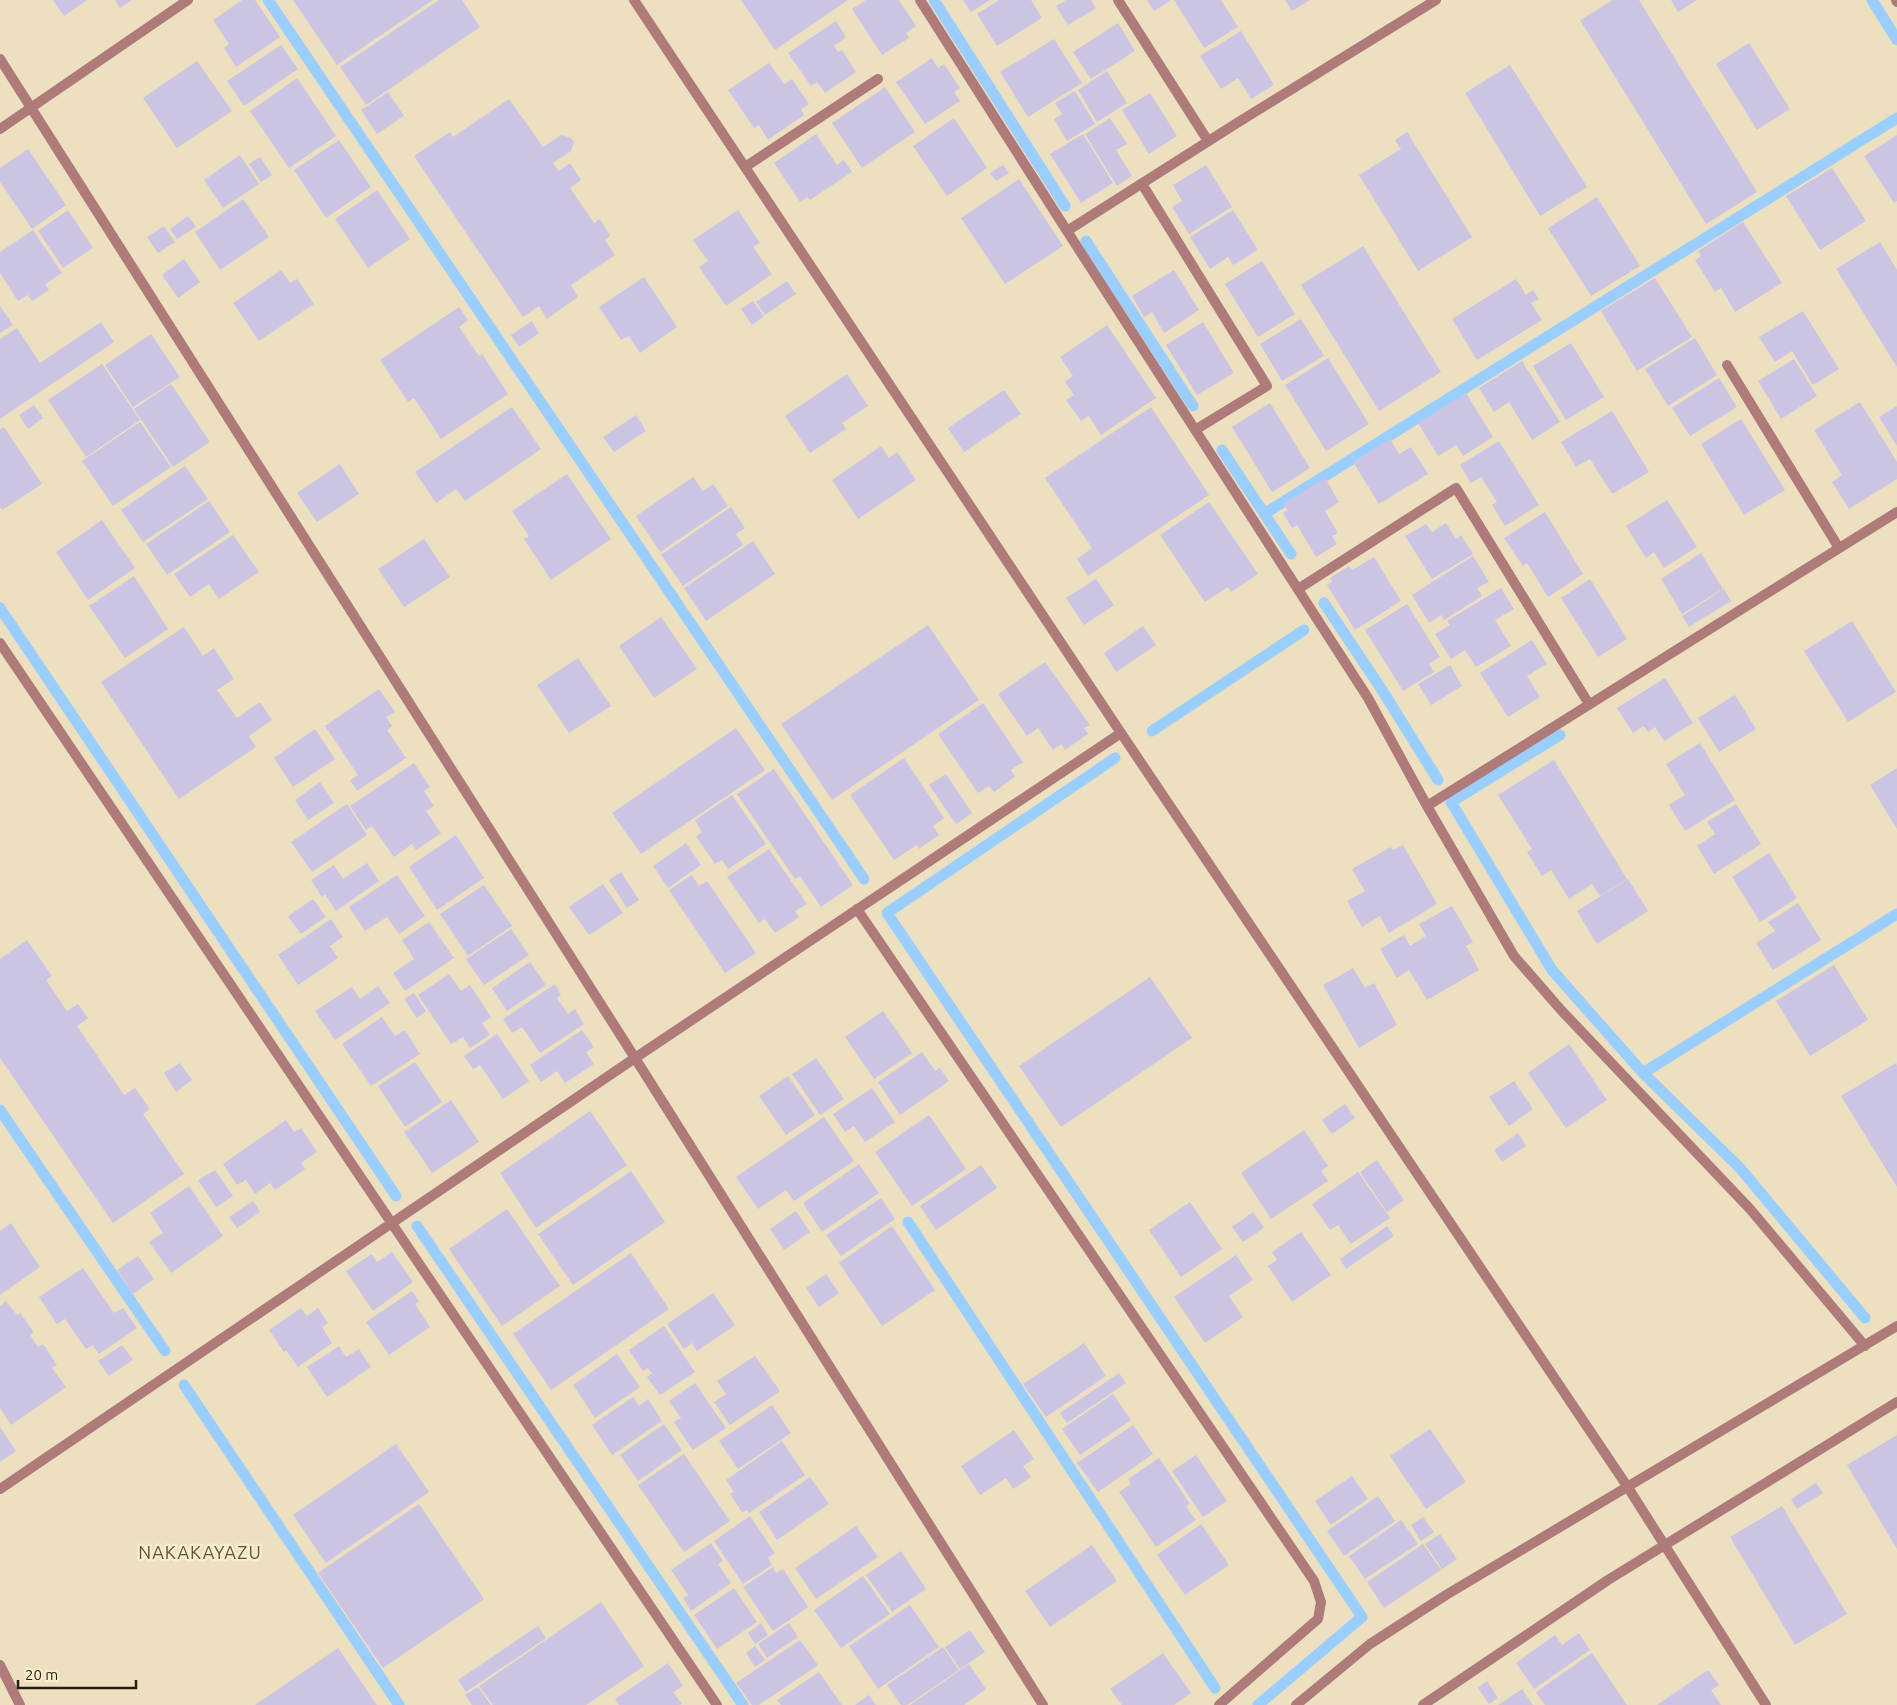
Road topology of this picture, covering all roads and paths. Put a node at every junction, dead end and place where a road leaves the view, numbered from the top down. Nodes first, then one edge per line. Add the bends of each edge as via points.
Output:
1 (188, 0) edge
2 (634, 0) edge
3 (920, 0) edge
4 (1118, 0) edge
5 (1436, 0) edge
6 (0, 58) edge
7 (878, 79) dead end
8 (31, 107) junction
9 (0, 128) edge
10 (1208, 142) junction
11 (745, 167) junction
12 (1142, 184) junction
13 (1067, 231) junction
14 (1727, 365) dead end
15 (1195, 430) junction
16 (1897, 512) edge
17 (1840, 548) junction
18 (1298, 589) junction
19 (0, 643) edge
20 (1589, 704) junction
21 (1120, 733) junction
22 (1427, 806) junction
23 (857, 909) junction
24 (635, 1058) junction
25 (391, 1224) junction
26 (1897, 1326) edge
27 (1865, 1346) junction
28 (1897, 1402) edge
29 (1627, 1486) junction
30 (0, 1489) edge
31 (1665, 1546) junction
32 (0, 1665) edge
33 (20, 1705) edge
34 (717, 1705) edge
35 (1043, 1705) edge
36 (1219, 1705) edge
37 (1296, 1705) edge
38 (1423, 1705) edge
39 (1766, 1705) edge

1 - 8 street
2 - 11 street
3 - 13 street
4 - 10 street
5 - 10 street
6 - 8 street
7 - 11 street
8 - 9 street
8 - 24 street
10 - 12 street
11 - 21 street
12 - 13 street
12 - 15 street via 1267,386
13 - 15 street
14 - 17 street
15 - 18 street
16 - 17 street
17 - 20 street
18 - 20 street via 1456,488
18 - 22 street via 1368,698
19 - 25 street
20 - 22 street
21 - 23 street
21 - 29 street
22 - 27 street via 1514,956 1750,1209
23 - 24 street
23 - 36 street via 1314,1582 1321,1602 1318,1618
24 - 25 street
24 - 35 street
25 - 30 street
25 - 34 street
26 - 27 street
27 - 29 street
28 - 31 street
29 - 31 street
29 - 37 street via 1377,1639
31 - 38 street via 1608,1580
31 - 39 street
32 - 33 street

